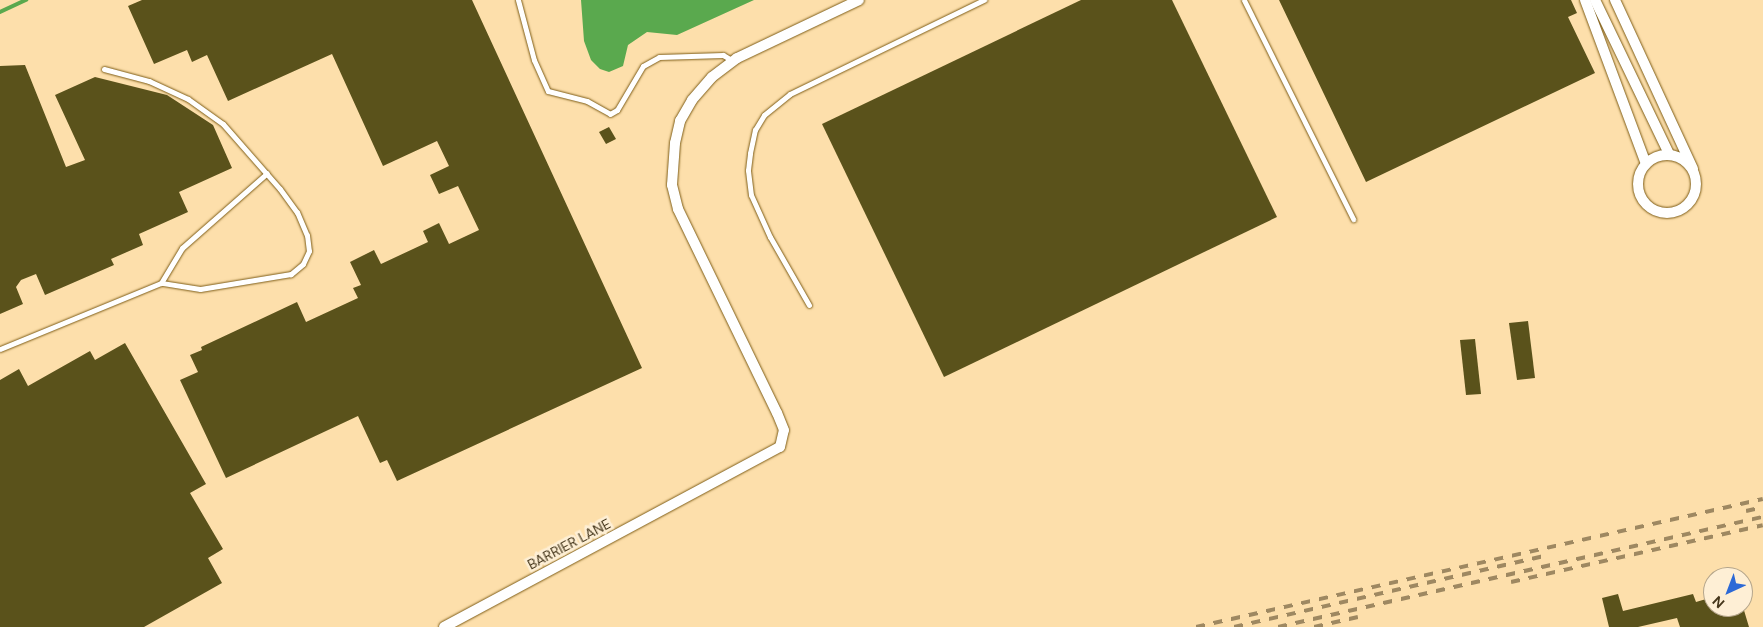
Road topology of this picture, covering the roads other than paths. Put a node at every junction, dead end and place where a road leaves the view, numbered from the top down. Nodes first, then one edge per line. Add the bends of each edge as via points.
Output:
1 (518, 0) edge
2 (859, 0) edge
3 (984, 0) edge
4 (1244, 0) edge
5 (1585, 0) edge
6 (1595, 0) edge
7 (1615, 0) edge
8 (734, 61) junction
9 (104, 69) dead end
10 (1669, 154) junction
11 (1646, 164) junction
12 (1693, 169) junction
13 (267, 173) junction
14 (1353, 219) dead end
15 (161, 283) junction
16 (809, 305) dead end
17 (0, 349) edge
18 (444, 627) edge

1 - 8 lane via 534,60 548,91 587,101 610,114 617,110 643,66 660,57 723,55
2 - 8 street
3 - 16 lane via 790,94 775,103 760,122 749,162 751,195 770,237
4 - 14 lane
5 - 11 street
6 - 10 street
7 - 12 street
8 - 18 street, BARRIER LANE via 712,77 692,100 680,121 672,163 672,185 678,209 777,413 784,439 771,454
9 - 13 lane via 149,81 188,99 223,124
10 - 11 street
10 - 12 street via 1686,161
11 - 12 street via 1639,176 1640,195 1645,203 1662,213 1681,210 1694,197 1697,188
13 - 15 lane via 182,248
13 - 15 lane via 297,212 307,235 309,251 303,264 291,274 200,290
15 - 17 lane

